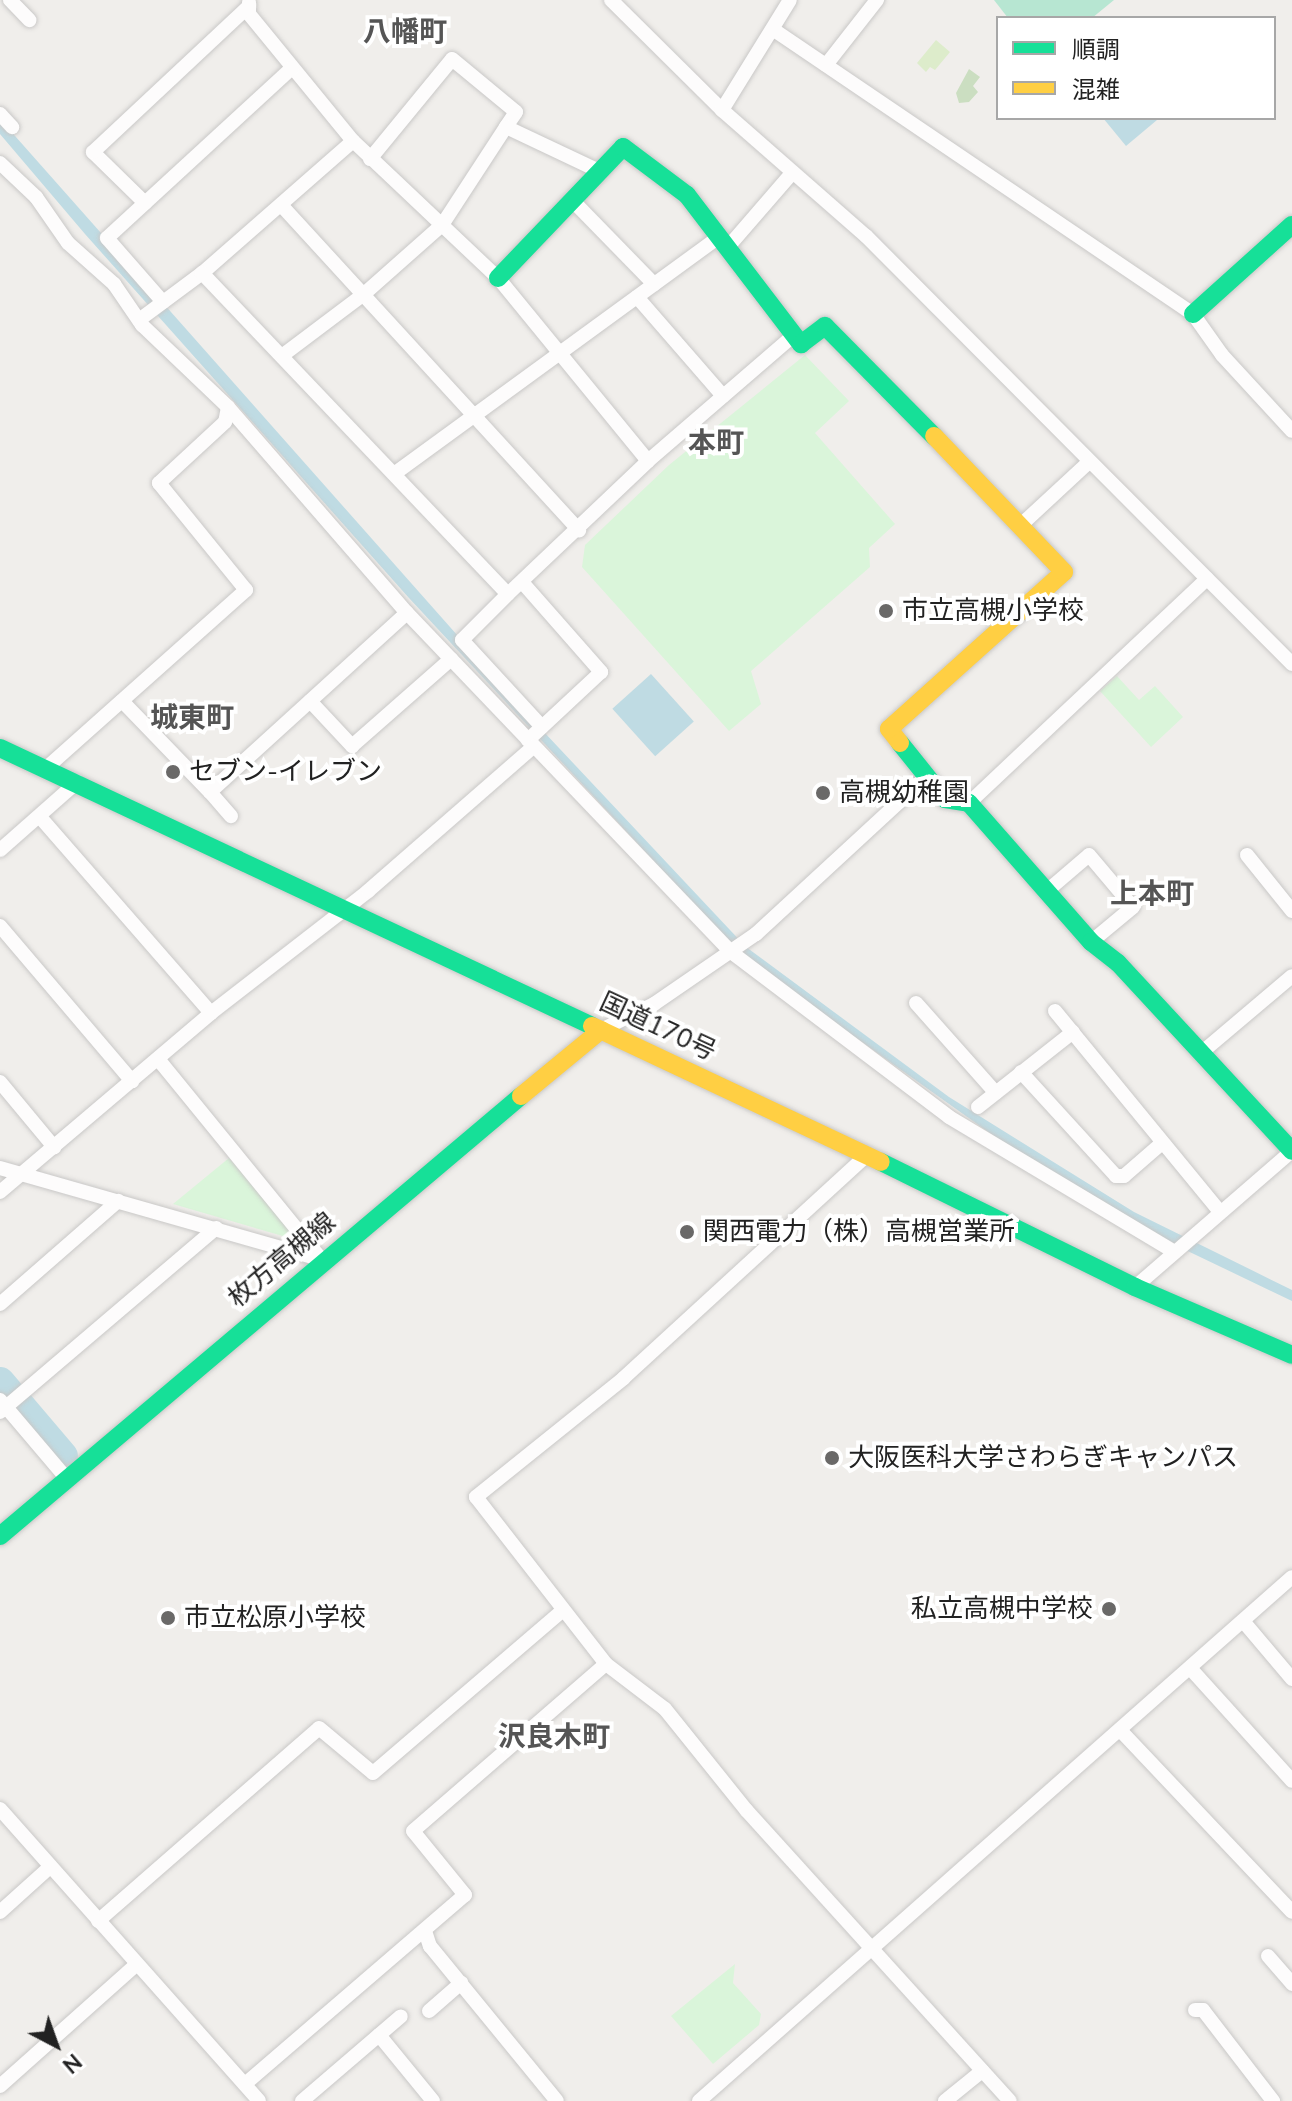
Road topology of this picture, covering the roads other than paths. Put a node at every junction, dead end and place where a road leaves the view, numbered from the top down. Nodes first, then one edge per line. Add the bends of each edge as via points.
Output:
1 (10, 0) edge
2 (611, 0) edge
3 (790, 0) edge
4 (877, 0) edge
5 (249, 3) edge
6 (29, 20) dead end
7 (774, 30) junction
8 (826, 65) junction
9 (292, 68) junction
10 (722, 110) junction
11 (0, 114) edge
12 (12, 127) dead end
13 (506, 127) junction
14 (353, 141) junction
15 (370, 159) junction
16 (0, 163) edge
17 (601, 172) junction
18 (792, 173) junction
19 (573, 201) junction
20 (145, 203) junction
21 (282, 206) junction
22 (442, 225) junction
23 (1292, 225) edge
24 (724, 241) junction
25 (202, 273) junction
26 (498, 278) junction
27 (654, 284) junction
28 (364, 294) junction
29 (637, 297) junction
30 (163, 302) junction
31 (1193, 314) junction
32 (139, 320) junction
33 (793, 336) junction
34 (561, 353) junction
35 (283, 355) junction
36 (723, 396) junction
37 (228, 407) junction
38 (477, 416) junction
39 (1292, 431) edge
40 (648, 461) junction
41 (1089, 462) junction
42 (394, 474) junction
43 (1022, 524) junction
44 (579, 530) junction
45 (1207, 579) junction
46 (522, 582) junction
47 (508, 594) junction
48 (407, 613) junction
49 (451, 659) junction
50 (1292, 664) edge
51 (122, 701) junction
52 (310, 701) junction
53 (542, 727) junction
54 (531, 743) junction
55 (0, 748) edge
56 (45, 769) junction
57 (926, 777) junction
58 (77, 782) junction
59 (210, 792) junction
60 (969, 803) junction
61 (231, 816) dead end
62 (40, 817) junction
63 (0, 850) edge
64 (1247, 855) dead end
65 (1047, 891) junction
66 (345, 908) junction
67 (1292, 911) edge
68 (0, 926) edge
69 (1091, 942) junction
70 (731, 952) junction
71 (1292, 976) edge
72 (916, 1003) dead end
73 (1055, 1011) dead end
74 (211, 1013) junction
75 (601, 1030) junction
76 (1073, 1032) junction
77 (1201, 1053) junction
78 (158, 1059) junction
79 (1021, 1072) junction
80 (132, 1081) junction
81 (0, 1082) edge
82 (996, 1093) junction
83 (978, 1107) dead end
84 (1162, 1143) junction
85 (54, 1147) junction
86 (1292, 1151) edge
87 (867, 1155) junction
88 (0, 1168) edge
89 (23, 1173) junction
90 (0, 1192) edge
91 (118, 1201) junction
92 (1220, 1212) junction
93 (216, 1228) junction
94 (1180, 1246) junction
95 (322, 1260) junction
96 (1135, 1287) junction
97 (0, 1304) edge
98 (1292, 1355) edge
99 (7, 1403) edge
100 (67, 1479) junction
101 (0, 1536) edge
102 (1292, 1577) edge
103 (563, 1610) junction
104 (1243, 1621) junction
105 (606, 1664) junction
106 (1190, 1668) junction
107 (1291, 1675) edge
108 (1120, 1730) junction
109 (1292, 1781) edge
110 (0, 1809) edge
111 (50, 1867) junction
112 (0, 1912) edge
113 (1292, 1912) edge
114 (98, 1921) junction
115 (425, 1931) junction
116 (871, 1951) junction
117 (1268, 1956) dead end
118 (137, 1964) junction
119 (461, 1983) junction
120 (1292, 1984) edge
121 (1195, 2010) dead end
122 (429, 2011) dead end
123 (401, 2016) dead end
124 (379, 2035) junction
125 (982, 2071) junction
126 (245, 2084) junction
127 (0, 2086) edge
128 (319, 2096) edge
129 (259, 2101) edge
130 (302, 2101) edge
131 (433, 2101) edge
132 (557, 2101) edge
133 (699, 2101) edge
134 (945, 2101) edge
135 (1010, 2101) edge
136 (1273, 2101) edge

1 - 6 street
2 - 10 street
3 - 7 street
4 - 8 street
5 - 9 street via 249,14
5 - 20 street via 93,152
7 - 8 street
7 - 10 street
8 - 31 street
9 - 14 street
9 - 20 street
10 - 18 street
11 - 12 street
13 - 15 street via 516,112 452,59
13 - 17 street
13 - 22 street
14 - 15 street
14 - 21 street
15 - 22 street
16 - 32 street via 36,197 68,243 114,284
17 - 19 main road
17 - 24 main road via 623,147 687,195
18 - 24 street
18 - 41 street via 866,236
19 - 26 main road
19 - 27 street
20 - 30 street via 107,238
21 - 25 street
21 - 28 street
22 - 26 street
22 - 28 street
23 - 31 main road
24 - 27 street
24 - 33 main road
25 - 30 street
25 - 35 street
26 - 34 street
27 - 29 street
28 - 35 street
28 - 38 street
29 - 34 street
29 - 36 street
30 - 32 street
31 - 39 street via 1222,355
32 - 37 street
33 - 36 street
33 - 43 main road via 801,344 825,326
34 - 38 street
34 - 40 street
35 - 42 street
36 - 40 street
37 - 48 street
37 - 51 street via 225,422 159,483 246,590
38 - 42 street
38 - 44 street
40 - 44 street
41 - 43 street
41 - 45 street
42 - 47 street
43 - 57 main road via 1064,572 889,729
44 - 46 street
45 - 50 street
45 - 60 street
46 - 47 street
46 - 53 street via 601,672
47 - 53 street via 462,640
48 - 49 street
48 - 52 street
49 - 52 street via 352,746
49 - 54 street
51 - 56 street
51 - 59 street
52 - 59 street
53 - 54 street
54 - 66 street
54 - 70 street
55 - 56 main road, 国道170号
56 - 58 main road, 国道170号
57 - 60 main road via 945,799
57 - 70 street
58 - 62 street
58 - 66 main road, 国道170号
59 - 61 street
60 - 65 main road
62 - 63 street
62 - 74 street
64 - 67 street
65 - 69 main road
65 - 69 street via 1089,855 1133,907
66 - 74 street
66 - 75 main road, 国道170号
68 - 80 street
69 - 77 main road via 1118,963
70 - 75 street via 654,1004
70 - 94 street via 949,1117
71 - 77 street
72 - 82 street
73 - 76 street
74 - 78 street
75 - 87 main road, 国道170号
75 - 95 main road, 枚方高槻線
76 - 79 street
76 - 84 street
77 - 86 main road
78 - 80 street
78 - 95 street
79 - 82 street
79 - 84 street via 1116,1176 1124,1176
80 - 85 street
81 - 85 street
82 - 83 street
84 - 92 street
85 - 89 street
86 - 92 street
87 - 96 main road, 国道170号
87 - 103 street via 624,1378 476,1497
88 - 89 street
89 - 90 street
89 - 91 street
91 - 93 street
91 - 97 street
92 - 94 street
93 - 95 street
93 - 99 street
94 - 96 street
95 - 100 main road, 枚方高槻線
96 - 98 main road, 国道170号
99 - 100 street
100 - 101 main road, 枚方高槻線
102 - 104 street
103 - 105 street
103 - 114 street via 373,1773 319,1728
104 - 106 street
104 - 107 street
105 - 115 street via 413,1831 465,1895
105 - 116 street via 665,1709
106 - 108 street
106 - 109 street
108 - 113 street
108 - 116 street
110 - 111 street
111 - 112 street
111 - 114 street
114 - 118 street
115 - 119 street via 430,1946
115 - 126 street
116 - 125 street
116 - 133 street
117 - 120 street
118 - 126 street
118 - 127 street
119 - 122 street
119 - 132 street
121 - 136 street via 1203,2010
123 - 124 street
124 - 128 street
124 - 131 street
125 - 134 street
125 - 135 street
126 - 129 street
128 - 130 street

